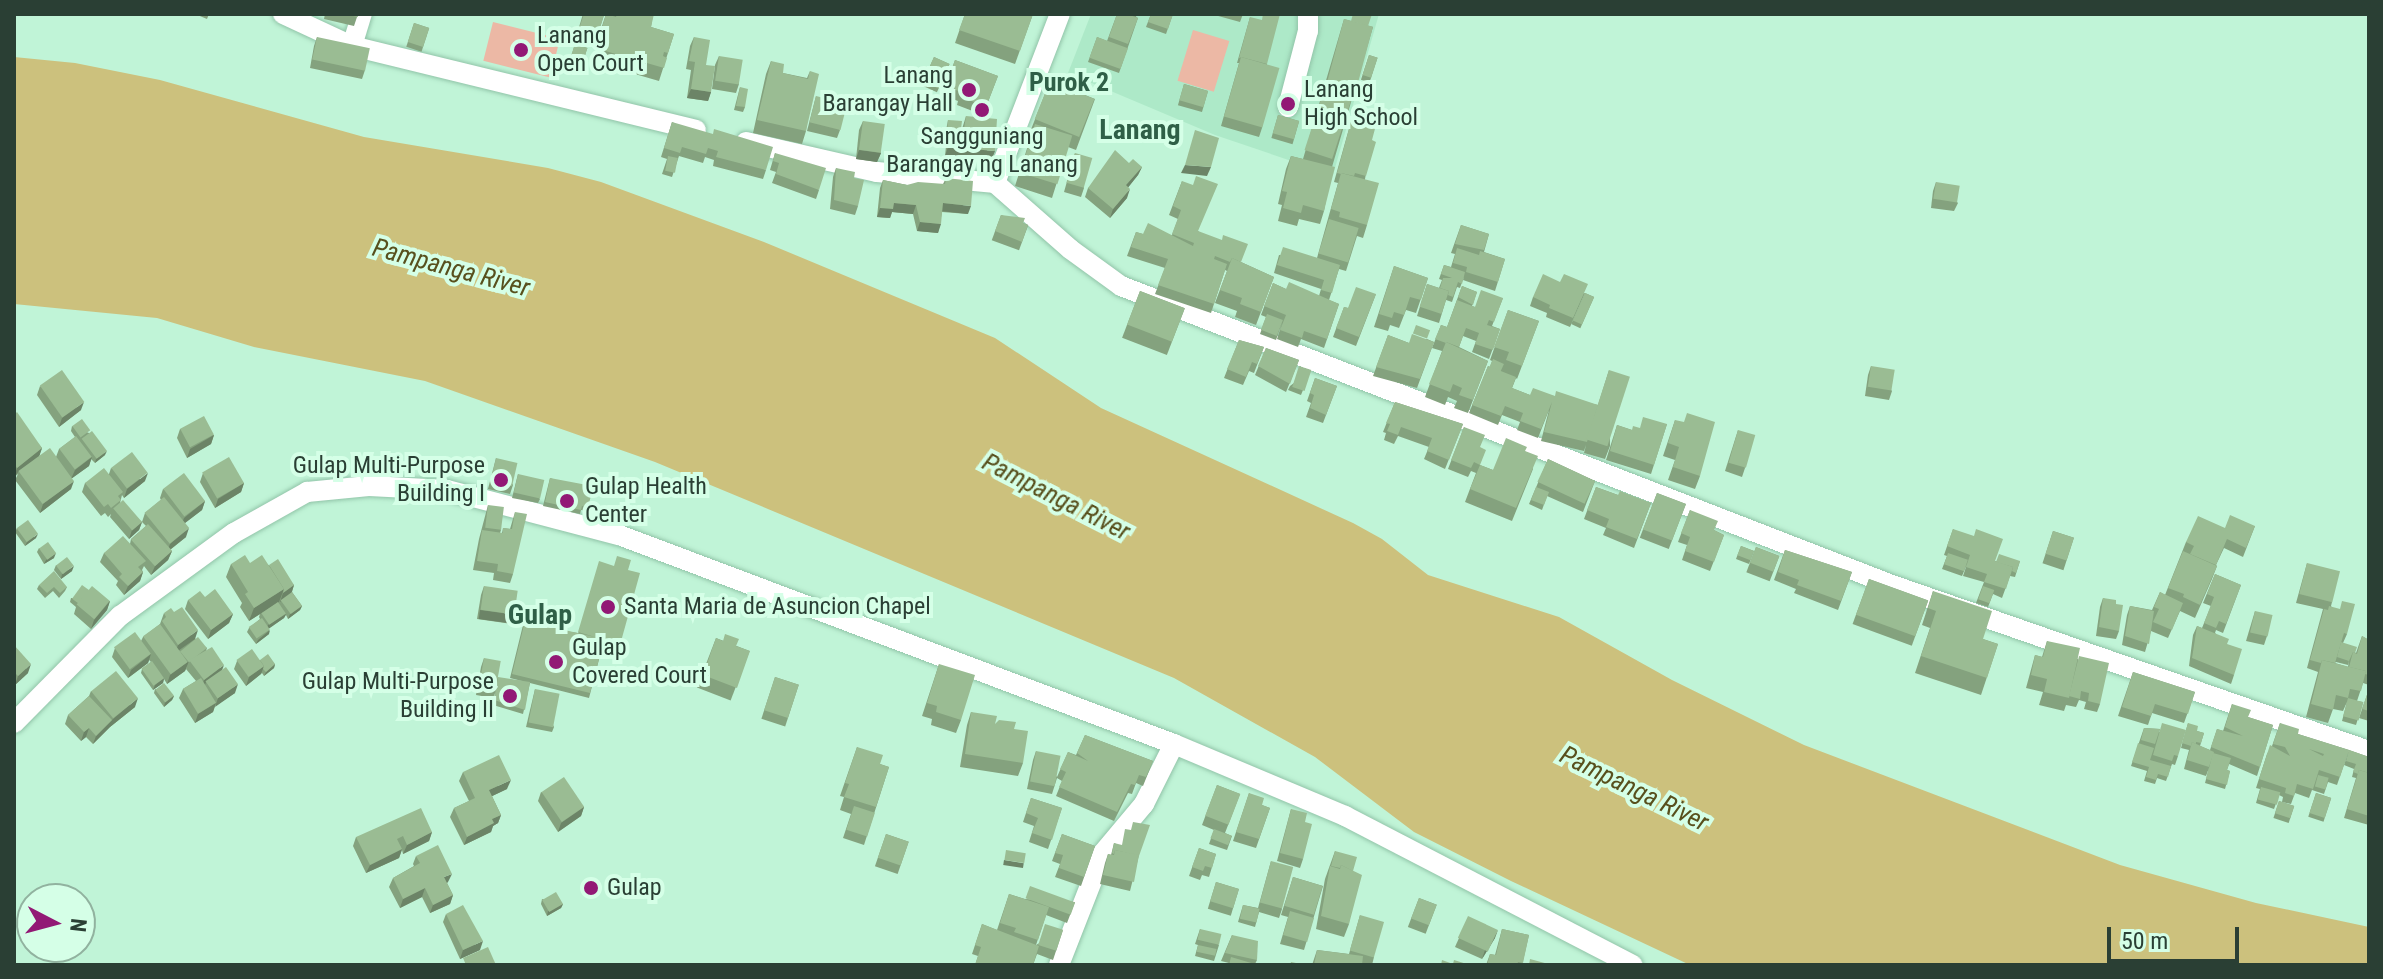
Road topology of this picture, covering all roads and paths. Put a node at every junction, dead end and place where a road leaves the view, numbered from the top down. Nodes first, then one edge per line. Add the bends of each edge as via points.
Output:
1 (283, 14) edge
2 (362, 14) edge
3 (1060, 14) edge
4 (1308, 14) edge
5 (352, 46) junction
6 (1288, 107) dead end
7 (995, 183) junction
8 (14, 723) edge
9 (1174, 744) junction
10 (2369, 751) edge
11 (1059, 965) edge
12 (1633, 965) edge

1 - 5 street
2 - 5 street
3 - 7 street
4 - 6 street
5 - 7 street via 818,161
7 - 10 street via 1121,286 1892,585
8 - 9 street via 120,616 234,533 307,492 369,486 447,490 619,535
9 - 11 street via 1144,804 1103,853
9 - 12 street via 1345,816

